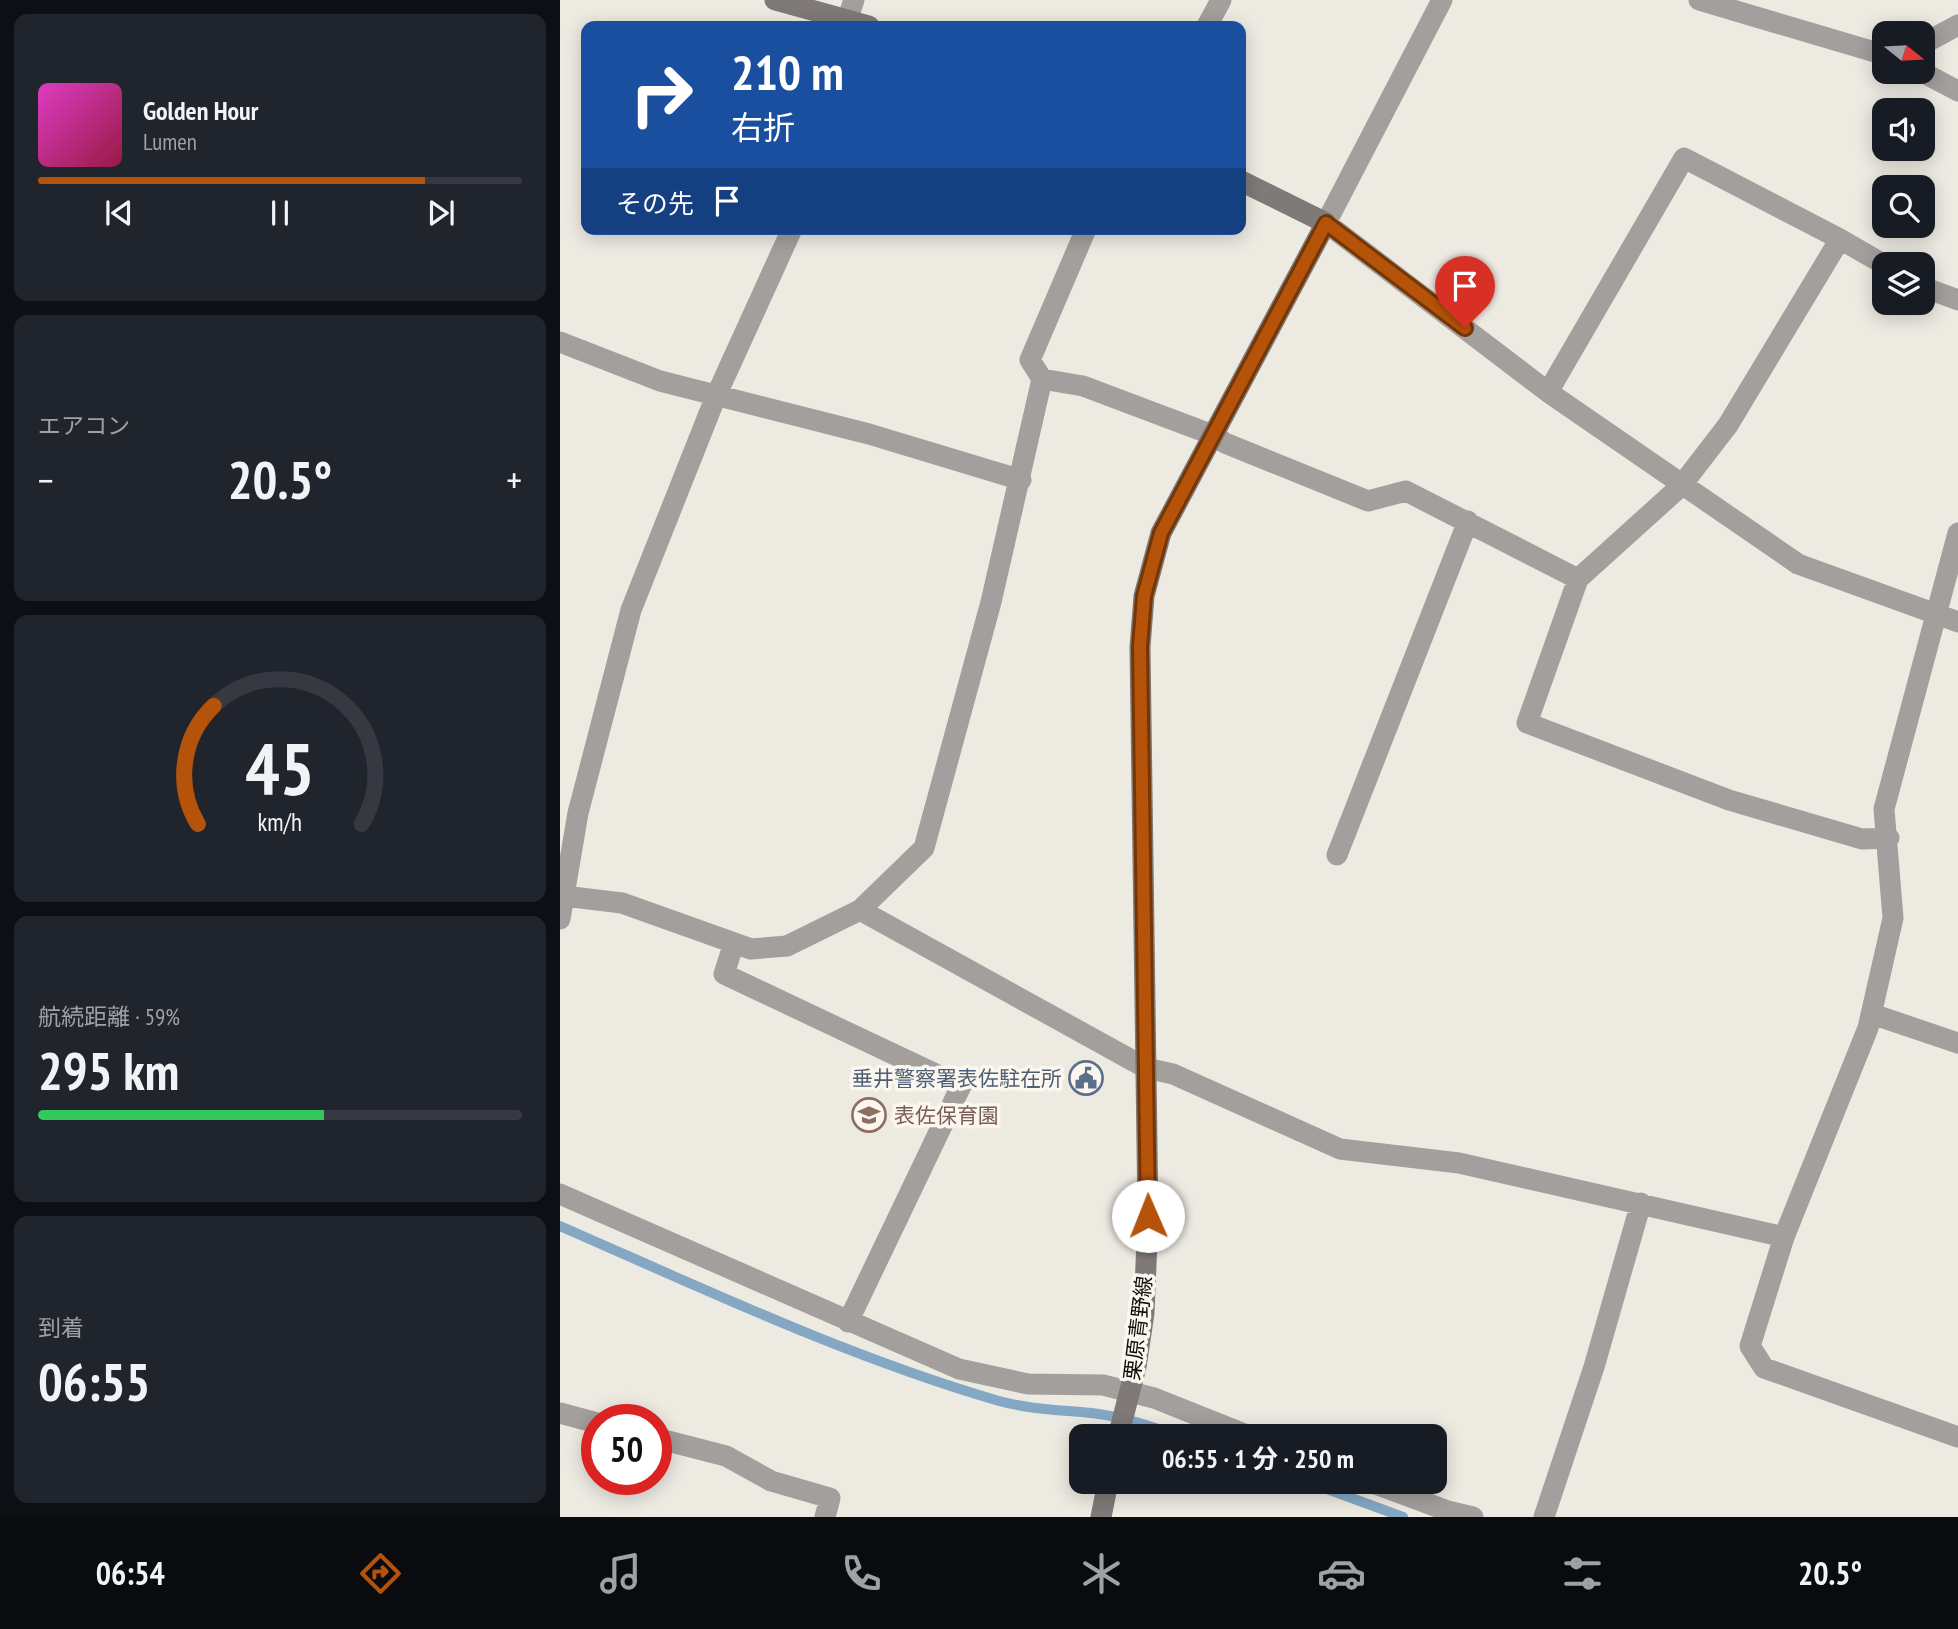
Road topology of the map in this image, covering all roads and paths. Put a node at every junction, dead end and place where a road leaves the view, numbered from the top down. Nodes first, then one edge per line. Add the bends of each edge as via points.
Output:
1 (775, 0) edge
2 (1221, 0) edge
3 (1442, 0) edge
4 (1699, 0) edge
5 (849, 15) edge
6 (1210, 21) edge
7 (1958, 24) edge
8 (1936, 37) edge
9 (1872, 50) edge
10 (1936, 79) edge
11 (1958, 91) edge
12 (1246, 183) edge
13 (1326, 223) junction
14 (789, 235) edge
15 (1083, 235) edge
16 (1840, 239) junction
17 (1872, 257) edge
18 (1935, 292) edge
19 (1958, 300) edge
20 (560, 342) edge
21 (1042, 379) junction
22 (1548, 392) junction
23 (716, 396) junction
24 (1213, 435) junction
25 (1021, 480) junction
26 (1681, 486) junction
27 (1468, 521) junction
28 (1958, 533) edge
29 (1578, 579) junction
30 (1948, 618) edge
31 (569, 809) edge
32 (1889, 838) junction
33 (1337, 855) dead end
34 (564, 896) junction
35 (860, 910) junction
36 (560, 919) edge
37 (734, 943) junction
38 (1872, 1014) junction
39 (1958, 1044) edge
40 (1146, 1068) junction
41 (560, 1194) edge
42 (1641, 1203) junction
43 (1783, 1237) junction
44 (848, 1322) junction
45 (1129, 1398) junction
46 (560, 1413) edge
47 (581, 1419) edge
48 (1122, 1424) edge
49 (1211, 1424) edge
50 (1958, 1437) edge
51 (672, 1442) edge
52 (1106, 1494) edge
53 (1402, 1494) edge
54 (825, 1517) edge
55 (1101, 1517) edge
56 (1473, 1517) edge
57 (1544, 1517) edge

1 - 5 main road
2 - 6 street
3 - 13 street
4 - 9 street
7 - 8 street
10 - 11 street
12 - 13 main road
13 - 22 street
13 - 24 main road, 栗原青野線
14 - 23 street
15 - 21 street via 1030,359
16 - 17 street
16 - 22 street via 1684,158
16 - 26 street via 1728,425
18 - 19 street
20 - 23 street via 660,381
21 - 24 street via 1083,386
21 - 25 street
22 - 26 street
23 - 25 street via 869,434
23 - 31 street via 631,610
24 - 27 street via 1368,501 1406,491
24 - 40 main road, 栗原青野線 via 1161,533 1144,596 1140,647
25 - 35 street via 924,848
26 - 29 street
26 - 30 street via 1798,564
27 - 29 street
27 - 33 street
28 - 30 street
29 - 32 street via 1527,723 1729,800 1862,839
30 - 32 street via 1884,809
31 - 34 street
32 - 38 street via 1893,918
34 - 36 street
34 - 37 street via 622,903
35 - 37 street via 787,946 751,949
35 - 40 street
37 - 44 street via 724,974 961,1086
38 - 39 street
38 - 43 street
40 - 42 street via 1172,1074 1340,1149 1459,1163
40 - 45 main road, 栗原青野線 via 1144,1299
41 - 44 street
42 - 43 street
42 - 57 street
43 - 50 street via 1750,1346 1765,1368
44 - 45 street via 959,1368 1028,1384 1103,1385
45 - 48 main road, 栗原青野線
45 - 49 street
46 - 47 street
51 - 54 street via 726,1456 771,1481 830,1498
52 - 55 main road
53 - 56 street

